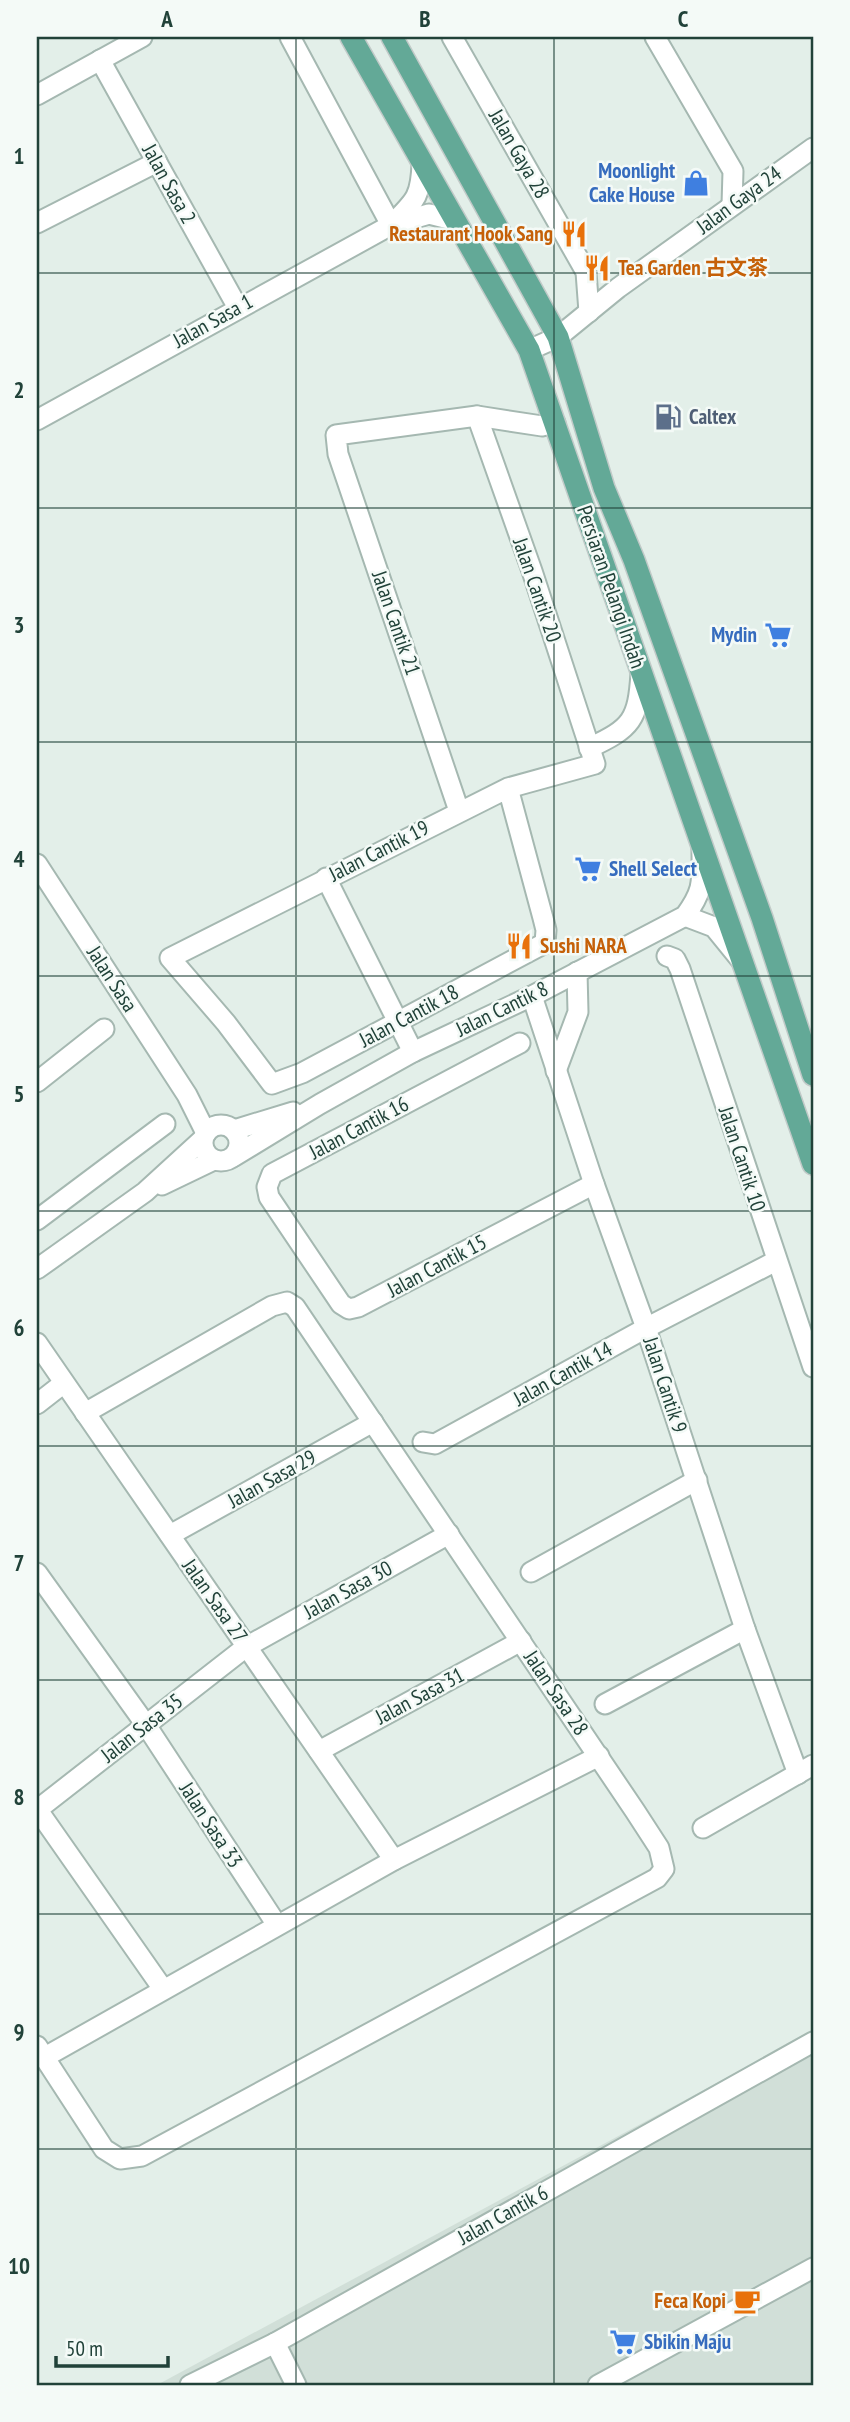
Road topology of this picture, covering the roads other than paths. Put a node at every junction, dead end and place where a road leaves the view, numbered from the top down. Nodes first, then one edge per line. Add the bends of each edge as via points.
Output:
1 (142, 37) edge
2 (290, 37) edge
3 (351, 37) edge
4 (392, 37) edge
5 (452, 37) edge
6 (655, 37) edge
7 (100, 60) junction
8 (37, 95) edge
9 (813, 148) edge
10 (157, 162) junction
11 (422, 163) junction
12 (733, 171) junction
13 (760, 185) junction
14 (732, 205) junction
15 (453, 220) junction
16 (37, 223) edge
17 (391, 225) junction
18 (586, 272) junction
19 (618, 288) junction
20 (238, 308) junction
21 (589, 312) junction
22 (558, 337) junction
23 (529, 349) junction
24 (477, 416) junction
25 (37, 420) edge
26 (555, 423) junction
27 (641, 673) junction
28 (592, 756) junction
29 (508, 788) junction
30 (459, 811) junction
31 (702, 844) junction
32 (37, 864) edge
33 (326, 877) junction
34 (685, 916) junction
35 (667, 956) dead end
36 (170, 958) joint
37 (746, 967) junction
38 (577, 972) junction
39 (532, 996) junction
40 (397, 1023) junction
41 (104, 1029) dead end
42 (520, 1042) dead end
43 (414, 1052) junction
44 (556, 1071) junction
45 (813, 1075) edge
46 (37, 1082) edge
47 (320, 1104) junction
48 (164, 1124) dead end
49 (216, 1132) junction
50 (223, 1159) junction
51 (813, 1164) edge
52 (594, 1184) junction
53 (145, 1192) junction
54 (37, 1220) edge
55 (303, 1247) joint
56 (776, 1261) junction
57 (37, 1269) edge
58 (646, 1328) junction
59 (37, 1343) edge
60 (813, 1367) edge
61 (64, 1384) junction
62 (37, 1404) edge
63 (85, 1413) junction
64 (373, 1422) junction
65 (423, 1442) dead end
66 (697, 1480) junction
67 (449, 1534) junction
68 (170, 1535) junction
69 (531, 1572) dead end
70 (37, 1573) edge
71 (745, 1629) junction
72 (522, 1641) junction
73 (247, 1647) junction
74 (604, 1704) dead end
75 (146, 1725) junction
76 (319, 1751) junction
77 (599, 1756) junction
78 (806, 1769) edge
79 (37, 1810) edge
80 (703, 1828) dead end
81 (394, 1860) junction
82 (277, 1925) junction
83 (163, 1989) junction
84 (813, 2042) edge
85 (41, 2051) edge
86 (813, 2268) edge
87 (275, 2343) junction
88 (190, 2385) edge
89 (296, 2385) edge
90 (598, 2385) edge

1 - 7 street
2 - 17 street
3 - 11 main road, Persiaran Pelangi Indah
4 - 22 main road, Persiaran Pelangi Indah
5 - 18 street, Jalan Gaya 28
6 - 12 street
7 - 8 street
7 - 10 street, Jalan Sasa 2
9 - 13 street, Jalan Gaya 24
10 - 16 street
10 - 20 street, Jalan Sasa 2
11 - 15 main road, Persiaran Pelangi Indah
11 - 17 street, Jalan Sasa 1 via 421,190
12 - 13 street
12 - 14 street
13 - 14 street, Jalan Gaya 24
14 - 19 street, Jalan Gaya 24
15 - 17 street, Jalan Sasa 1 via 429,214
15 - 23 main road, Persiaran Pelangi Indah
17 - 20 street, Jalan Sasa 1
18 - 19 street
18 - 21 street, Jalan Gaya 28
19 - 21 street, Jalan Gaya 24
20 - 25 street, Jalan Sasa 1
21 - 22 street, Jalan Gaya 24
22 - 23 street, Jalan Gaya 24
22 - 45 main road, Persiaran Pelangi Indah via 605,491 762,918
23 - 26 main road, Persiaran Pelangi Indah
24 - 26 street via 542,426
24 - 28 street, Jalan Cantik 20
24 - 30 street, Jalan Cantik 21 via 336,435 338,454
26 - 27 main road, Persiaran Pelangi Indah
27 - 28 street, Jalan Cantik 19 via 634,719
27 - 31 main road, Persiaran Pelangi Indah
28 - 29 street, Jalan Cantik 19
29 - 30 street, Jalan Cantik 19
29 - 40 street, Jalan Cantik 18 via 546,930 545,943
30 - 33 street, Jalan Cantik 19
31 - 34 street via 702,888
31 - 37 main road, Persiaran Pelangi Indah
32 - 49 street, Jalan Sasa via 187,1095
33 - 36 street, Jalan Cantik 19
33 - 40 street
34 - 37 street via 714,927
34 - 38 street, Jalan Cantik 8
35 - 56 street, Jalan Cantik 10 via 675,959 680,969
36 - 40 street, Jalan Cantik 18 via 272,1084
37 - 51 main road, Persiaran Pelangi Indah
38 - 39 street, Jalan Cantik 8
38 - 44 street via 578,1012
39 - 43 street, Jalan Cantik 8
39 - 44 street, Jalan Cantik 9
40 - 43 street
41 - 46 street
42 - 55 street, Jalan Cantik 16 via 272,1174 269,1197
43 - 47 street, Jalan Cantik 8
44 - 52 street, Jalan Cantik 9
47 - 49 street
47 - 50 street
48 - 54 street
49 - 50 street via 205,1152
49 - 50 street via 240,1141
49 - 53 street
50 - 53 street
52 - 55 street, Jalan Cantik 15 via 349,1309
52 - 58 street, Jalan Cantik 9
53 - 57 street
56 - 58 street, Jalan Cantik 14
56 - 60 street, Jalan Cantik 10
58 - 65 street, Jalan Cantik 14 via 435,1444
58 - 66 street, Jalan Cantik 9
59 - 61 street, Jalan Sasa 27
61 - 62 street
61 - 63 street, Jalan Sasa 27
63 - 64 street, Jalan Sasa 28 via 272,1306 287,1302 295,1307
63 - 68 street, Jalan Sasa 27
64 - 67 street, Jalan Sasa 28
64 - 68 street, Jalan Sasa 29
66 - 69 street
66 - 71 street, Jalan Cantik 9
67 - 72 street, Jalan Sasa 28
67 - 73 street, Jalan Sasa 30
68 - 73 street, Jalan Sasa 27
70 - 75 street, Jalan Sasa 33
71 - 74 street
71 - 78 street, Jalan Cantik 9
72 - 76 street, Jalan Sasa 31
72 - 77 street, Jalan Sasa 28
73 - 75 street, Jalan Sasa 35
73 - 76 street, Jalan Sasa 27
75 - 79 street, Jalan Sasa 35
75 - 82 street, Jalan Sasa 33
76 - 81 street, Jalan Sasa 27
77 - 81 street, Jalan Sasa 28
77 - 85 street via 659,1849 664,1869 657,1878 142,2156 120,2159 104,2149
78 - 80 street
79 - 83 street
81 - 82 street, Jalan Sasa 28
82 - 83 street, Jalan Sasa 28
83 - 85 street, Jalan Sasa 28
84 - 87 street, Jalan Cantik 6
86 - 90 street
87 - 88 street, Jalan Cantik 6
87 - 89 street

